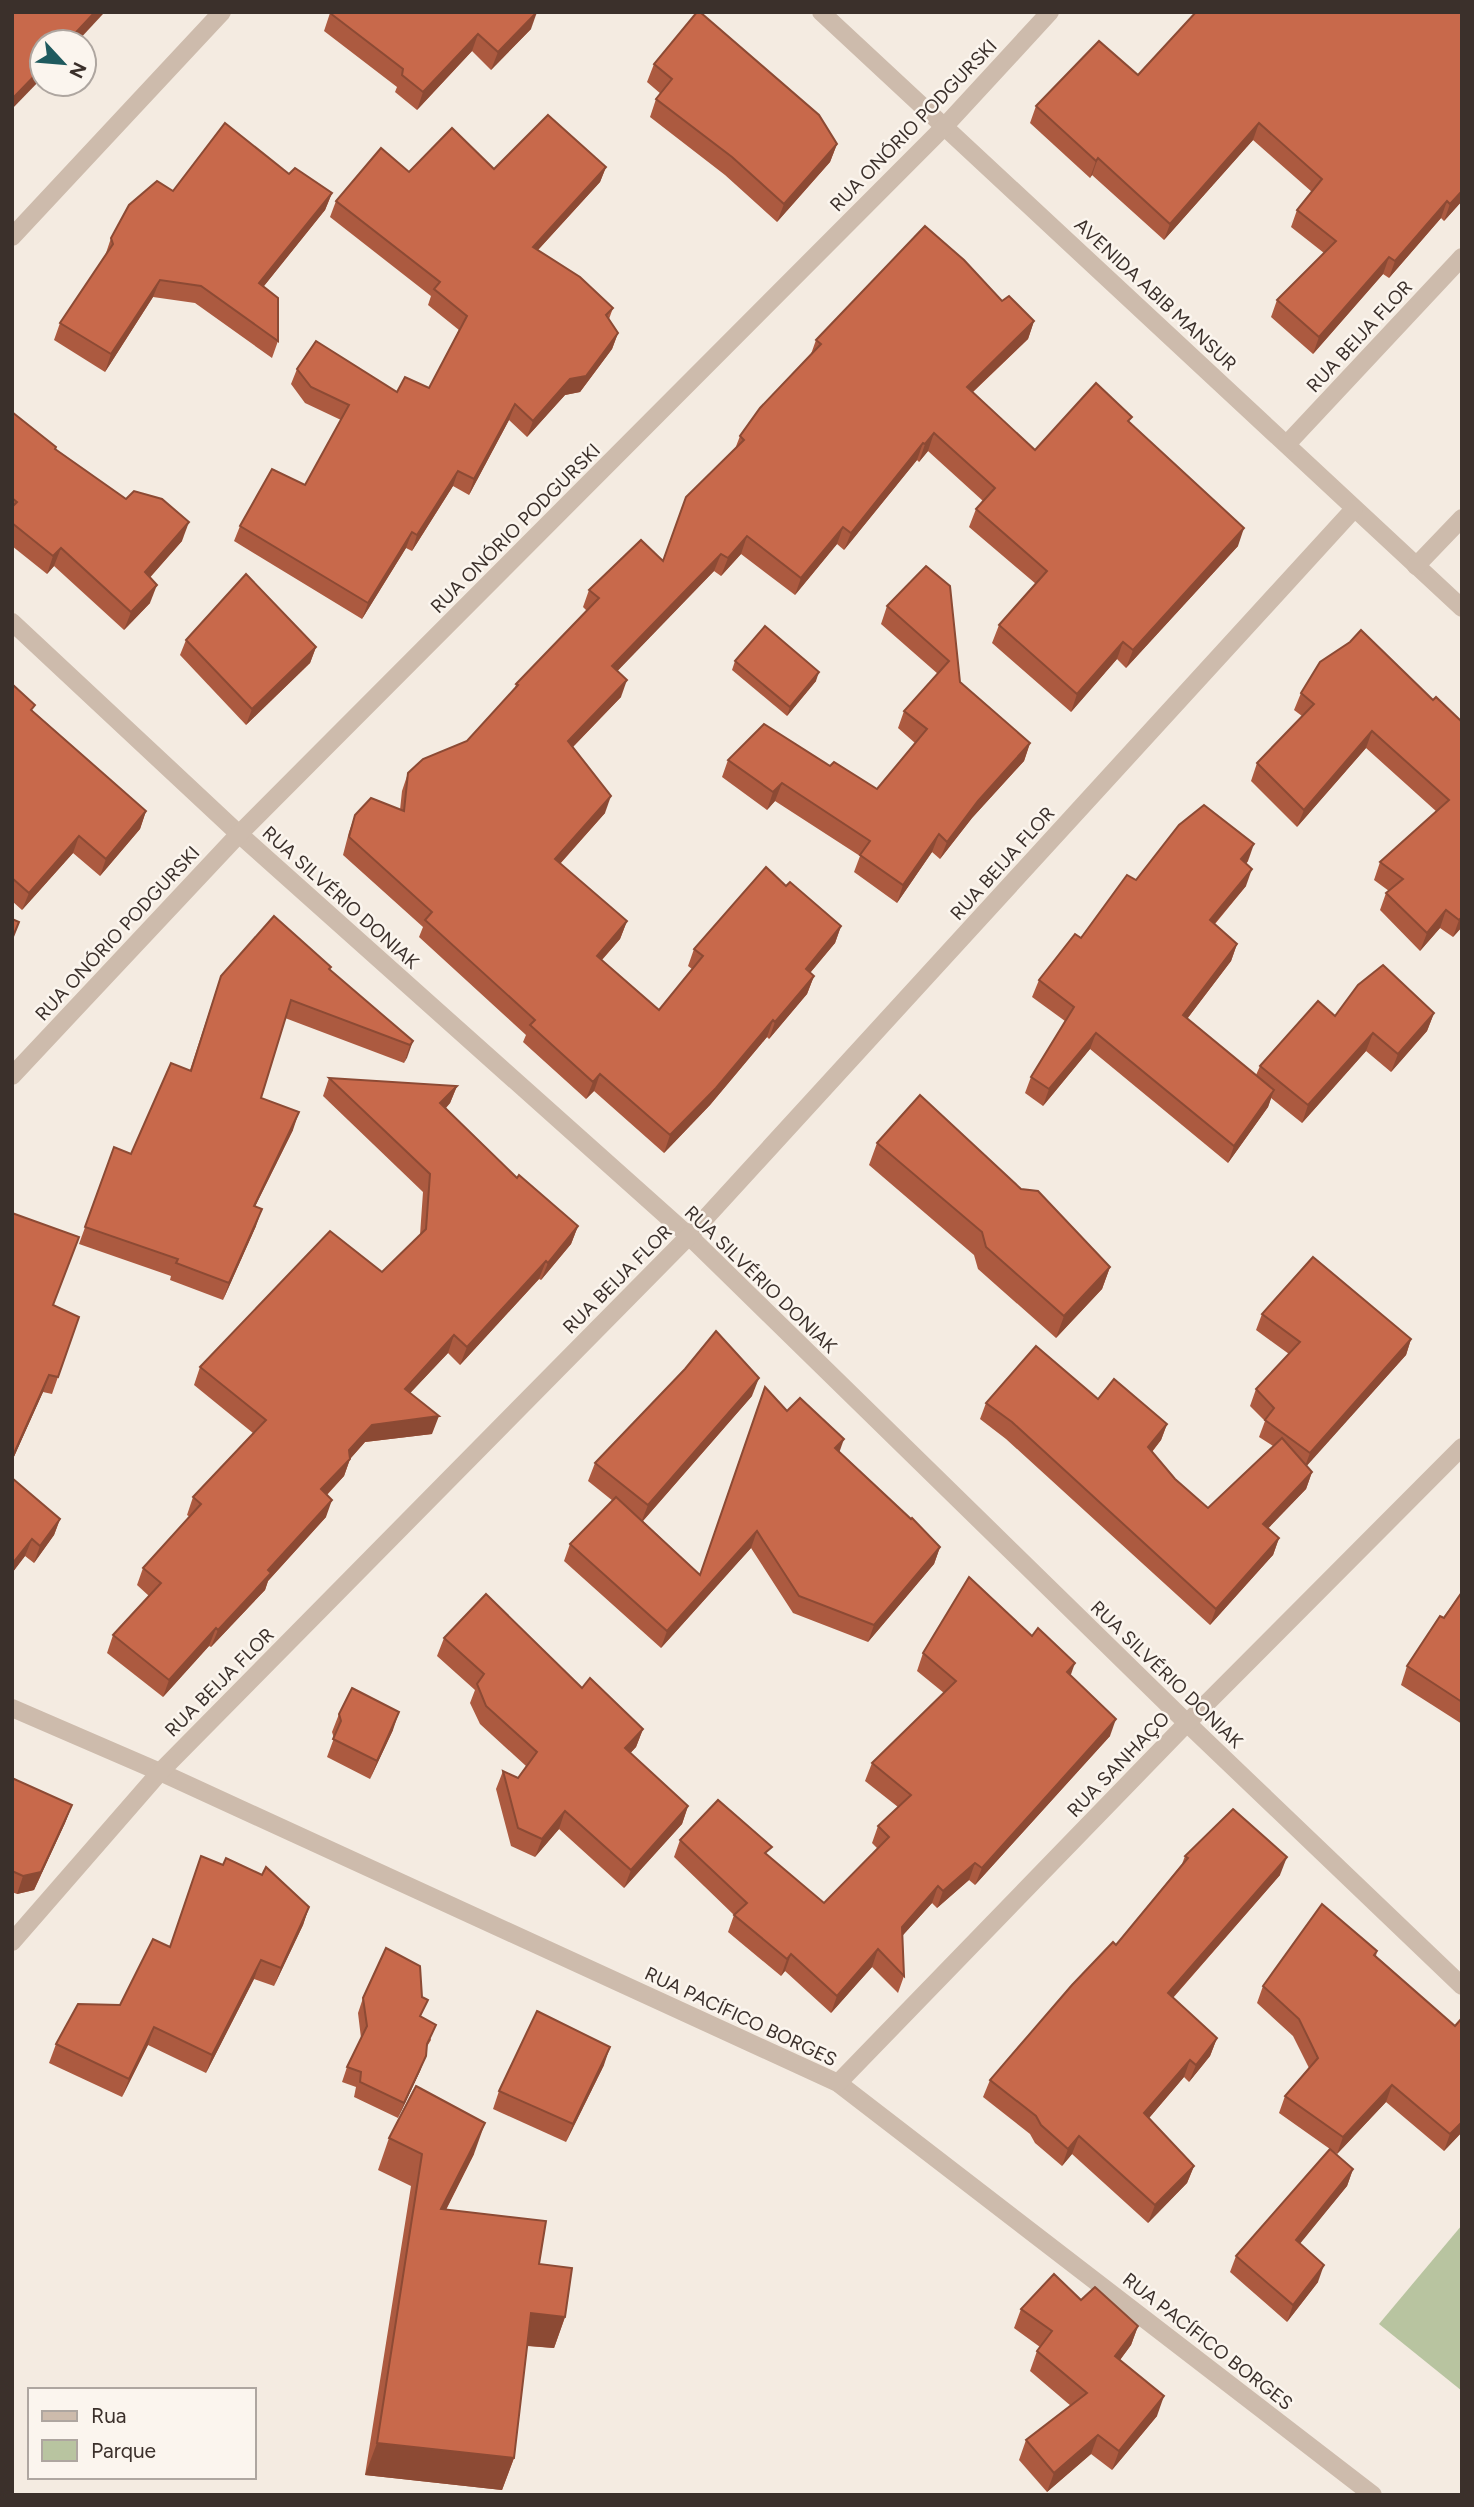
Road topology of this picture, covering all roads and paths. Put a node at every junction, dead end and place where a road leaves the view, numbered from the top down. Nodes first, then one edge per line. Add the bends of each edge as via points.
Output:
1 (222, 12) edge
2 (821, 12) edge
3 (1050, 12) edge
4 (944, 127) junction
5 (12, 237) edge
6 (1462, 257) edge
7 (1287, 444) junction
8 (1354, 509) junction
9 (1462, 518) edge
10 (1416, 566) junction
11 (1462, 608) edge
12 (12, 622) edge
13 (239, 834) junction
14 (12, 1076) edge
15 (689, 1236) junction
16 (1462, 1447) edge
17 (12, 1707) edge
18 (1187, 1723) junction
19 (160, 1772) junction
20 (12, 1942) edge
21 (1462, 1986) edge
22 (838, 2084) junction
23 (1373, 2495) edge

1 - 5 street
2 - 4 street, AVENIDA ABIB MANSUR
3 - 4 street, RUA ONÓRIO PODGURSKI
4 - 7 street, AVENIDA ABIB MANSUR
4 - 13 street, RUA ONÓRIO PODGURSKI
6 - 7 street, RUA BEIJA FLOR
7 - 8 street, AVENIDA ABIB MANSUR
8 - 10 street, AVENIDA ABIB MANSUR
8 - 15 street, RUA BEIJA FLOR
9 - 10 street
10 - 11 street, AVENIDA ABIB MANSUR
12 - 13 street, RUA SILVÉRIO DONIAK
13 - 14 street, RUA ONÓRIO PODGURSKI
13 - 15 street, RUA SILVÉRIO DONIAK
15 - 18 street, RUA SILVÉRIO DONIAK
15 - 19 street, RUA BEIJA FLOR
16 - 18 street, RUA SANHAÇO
17 - 19 street, RUA PACÍFICO BORGES
18 - 21 street, RUA SILVÉRIO DONIAK
18 - 22 street, RUA SANHAÇO
19 - 20 street, RUA BEIJA FLOR
19 - 22 street, RUA PACÍFICO BORGES
22 - 23 street, RUA PACÍFICO BORGES

